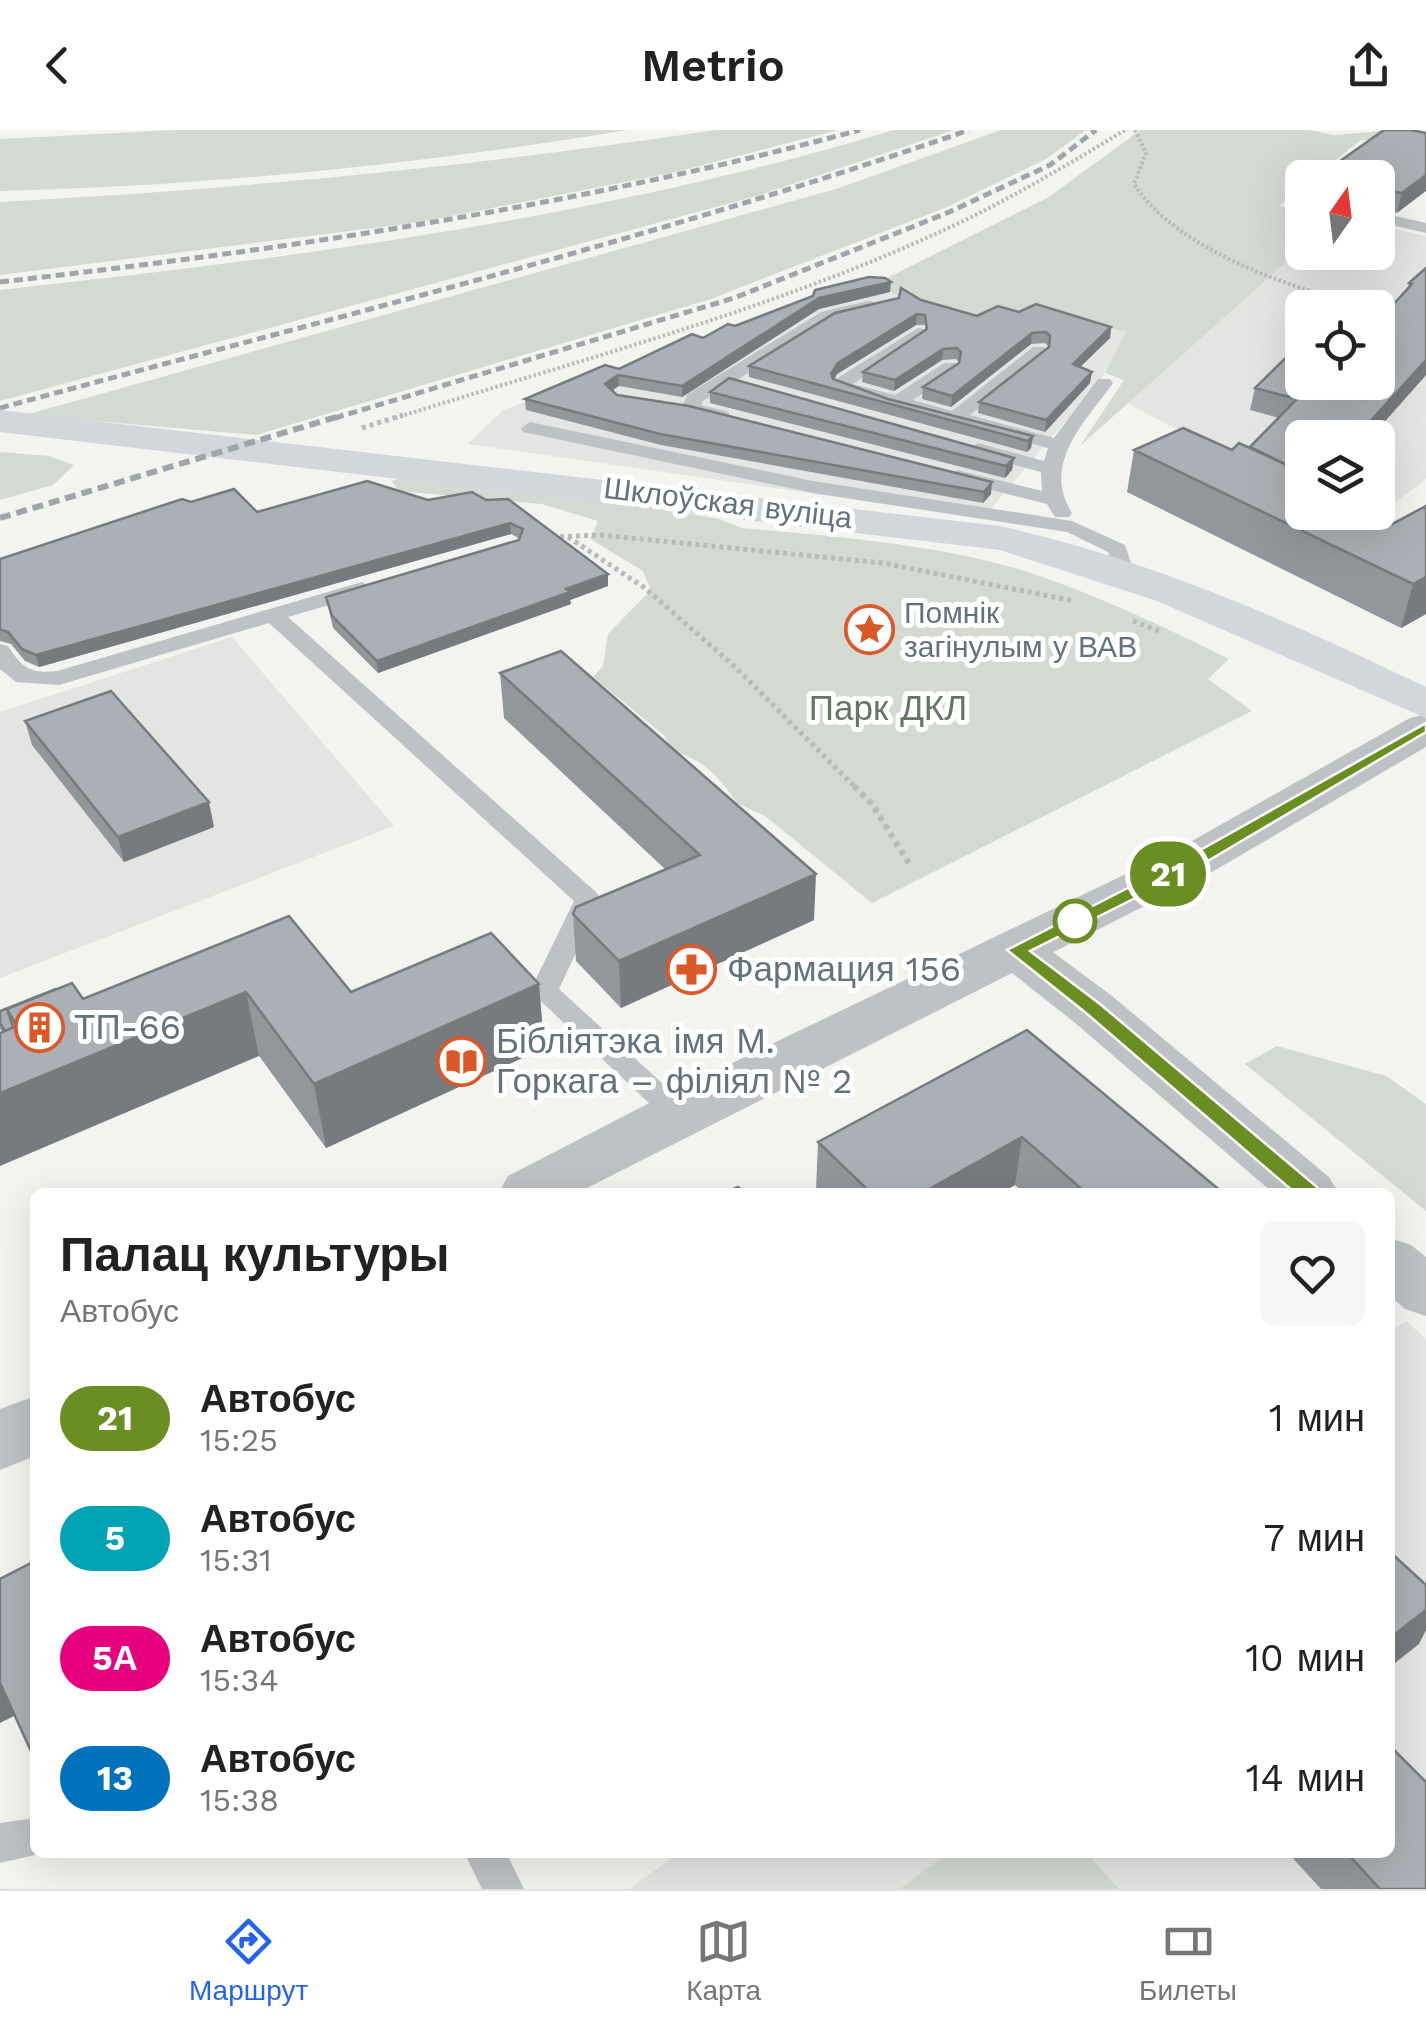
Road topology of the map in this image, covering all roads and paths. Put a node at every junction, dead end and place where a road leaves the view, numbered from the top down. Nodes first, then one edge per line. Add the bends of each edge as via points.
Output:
1 (1125, 130) edge
2 (1134, 130) edge
3 (1395, 221) edge
4 (1426, 228) edge
5 (1308, 290) edge
6 (891, 301) edge
7 (918, 332) edge
8 (1039, 351) edge
9 (950, 367) edge
10 (725, 379) junction
11 (1104, 383) dead end
12 (759, 388) edge
13 (896, 403) junction
14 (957, 416) junction
15 (0, 421) edge
16 (747, 423) edge
17 (530, 428) dead end
18 (955, 442) edge
19 (1059, 445) junction
20 (290, 452) junction
21 (1049, 468) junction
22 (938, 471) edge
23 (1053, 500) junction
24 (1072, 527) junction
25 (566, 535) junction
26 (548, 538) edge
27 (1124, 574) junction
28 (383, 582) edge
29 (1086, 604) dead end
30 (273, 615) junction
31 (1132, 620) dead end
32 (1162, 632) dead end
33 (0, 652) edge
34 (1426, 704) edge
35 (1426, 728) edge
36 (910, 865) dead end
37 (1016, 950) junction
38 (678, 1114) junction
39 (537, 1188) edge
40 (1304, 1188) edge
41 (30, 1426) edge
42 (0, 1440) edge
43 (30, 1839) edge
44 (0, 1843) edge
45 (487, 1858) edge
46 (504, 1889) edge

1 - 20 path via 1068,168 864,267 668,336
2 - 5 path via 1146,153 1134,184 1138,195 1159,214
3 - 4 lane
6 - 10 lane via 827,316
7 - 13 lane via 844,381 843,387
8 - 14 lane
9 - 13 lane
10 - 12 lane
10 - 16 lane via 680,407
11 - 19 lane
13 - 14 lane
14 - 19 lane
15 - 20 main road, Шклоўская вуліца
17 - 24 lane via 813,487
18 - 21 lane
19 - 21 lane
20 - 27 main road, Шклоўская вуліца via 1011,540
21 - 23 lane
22 - 23 lane
23 - 24 lane
24 - 27 lane via 1118,549
25 - 26 path
25 - 29 path via 883,563
25 - 36 path via 646,588 721,654 872,804
27 - 34 main road, Шклоўская вуліца
28 - 30 lane
30 - 33 lane via 59,678 28,681 11,673
30 - 38 lane via 588,899 544,991
31 - 32 path
35 - 37 street via 1194,861
37 - 38 street
37 - 40 street
38 - 39 street
41 - 42 street
43 - 44 lane
45 - 46 lane

